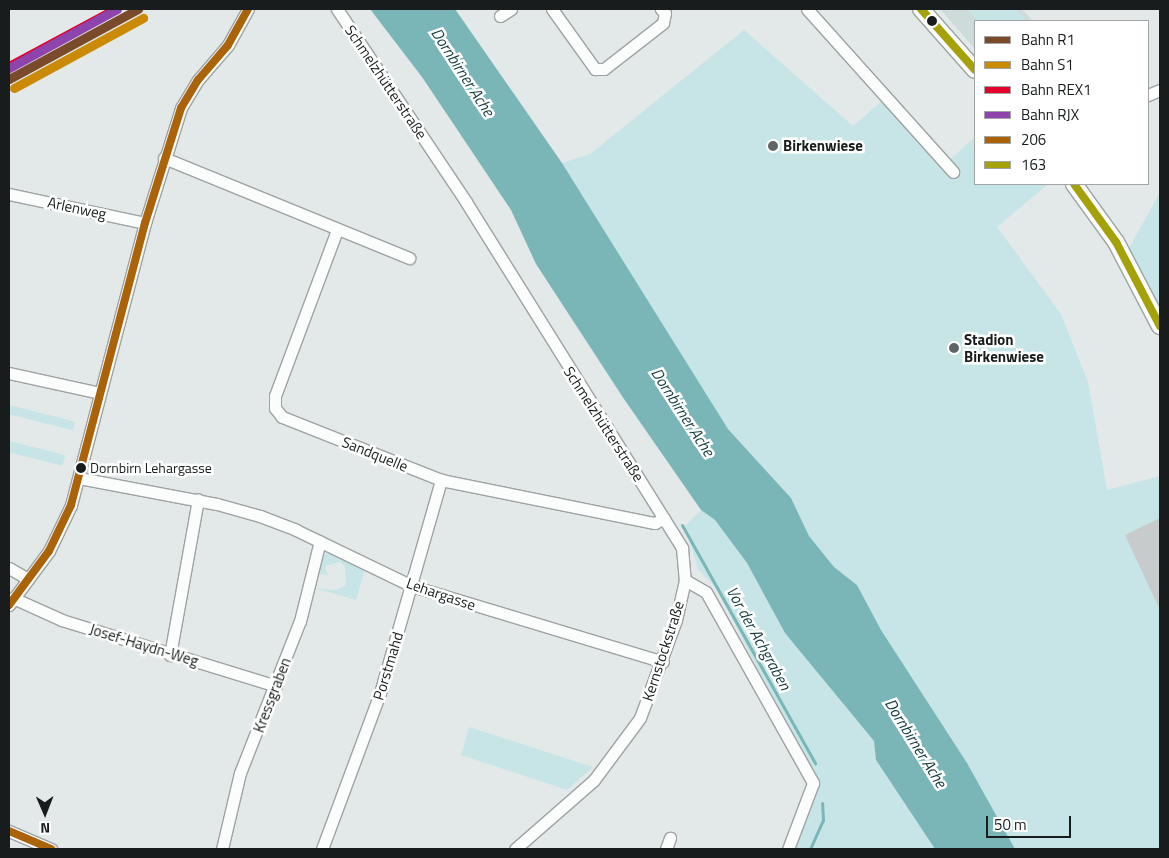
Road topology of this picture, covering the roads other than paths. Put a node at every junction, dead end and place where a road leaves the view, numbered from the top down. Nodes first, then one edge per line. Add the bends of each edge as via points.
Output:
1 (248, 9) edge
2 (337, 9) edge
3 (511, 9) edge
4 (552, 9) edge
5 (661, 9) edge
6 (807, 9) edge
7 (921, 9) edge
8 (500, 16) dead end
9 (974, 69) edge
10 (164, 158) junction
11 (952, 172) dead end
12 (1075, 185) edge
13 (9, 194) edge
14 (145, 223) junction
15 (337, 230) junction
16 (409, 258) dead end
17 (1160, 326) edge
18 (9, 372) edge
19 (100, 393) junction
20 (79, 478) junction
21 (441, 480) junction
22 (198, 500) junction
23 (664, 518) junction
24 (320, 540) junction
25 (9, 568) edge
26 (28, 579) junction
27 (685, 580) junction
28 (412, 586) junction
29 (11, 602) edge
30 (170, 655) junction
31 (663, 662) junction
32 (276, 686) junction
33 (9, 831) edge
34 (670, 838) dead end
35 (51, 849) edge
36 (222, 849) edge
37 (322, 849) edge
38 (515, 849) edge
39 (666, 849) edge
40 (788, 849) edge

1 - 10 street via 228,45 185,100
2 - 23 street, Schmelzhütterstraße via 466,202
3 - 8 street
4 - 5 street via 595,69 604,70 663,23
6 - 11 street
7 - 9 main road
10 - 14 street
10 - 15 street
12 - 17 main road via 1116,242
13 - 14 street, Arlenweg
14 - 19 street
15 - 16 street
15 - 21 street, Sandquelle via 286,362 275,408 282,417
18 - 19 street
19 - 20 street
20 - 22 street, Lehargasse
20 - 26 street via 63,522
21 - 23 street, Sandquelle via 655,523
21 - 28 street, Porstmahd
22 - 24 street, Lehargasse via 260,516
22 - 30 street
23 - 27 street, Schmelzhütterstraße via 682,548
24 - 28 street, Lehargasse
24 - 32 street, Kressgraben via 300,621
25 - 26 street
26 - 29 street
27 - 31 street, Kernstockstraße
27 - 40 street via 706,592 814,783
28 - 31 street, Lehargasse
28 - 37 street, Porstmahd via 380,693
29 - 30 street, Josef-Haydn-Weg
30 - 32 street, Josef-Haydn-Weg
31 - 38 street, Kernstockstraße via 640,718 611,762
32 - 36 street, Kressgraben via 240,773
33 - 35 street
34 - 39 street

